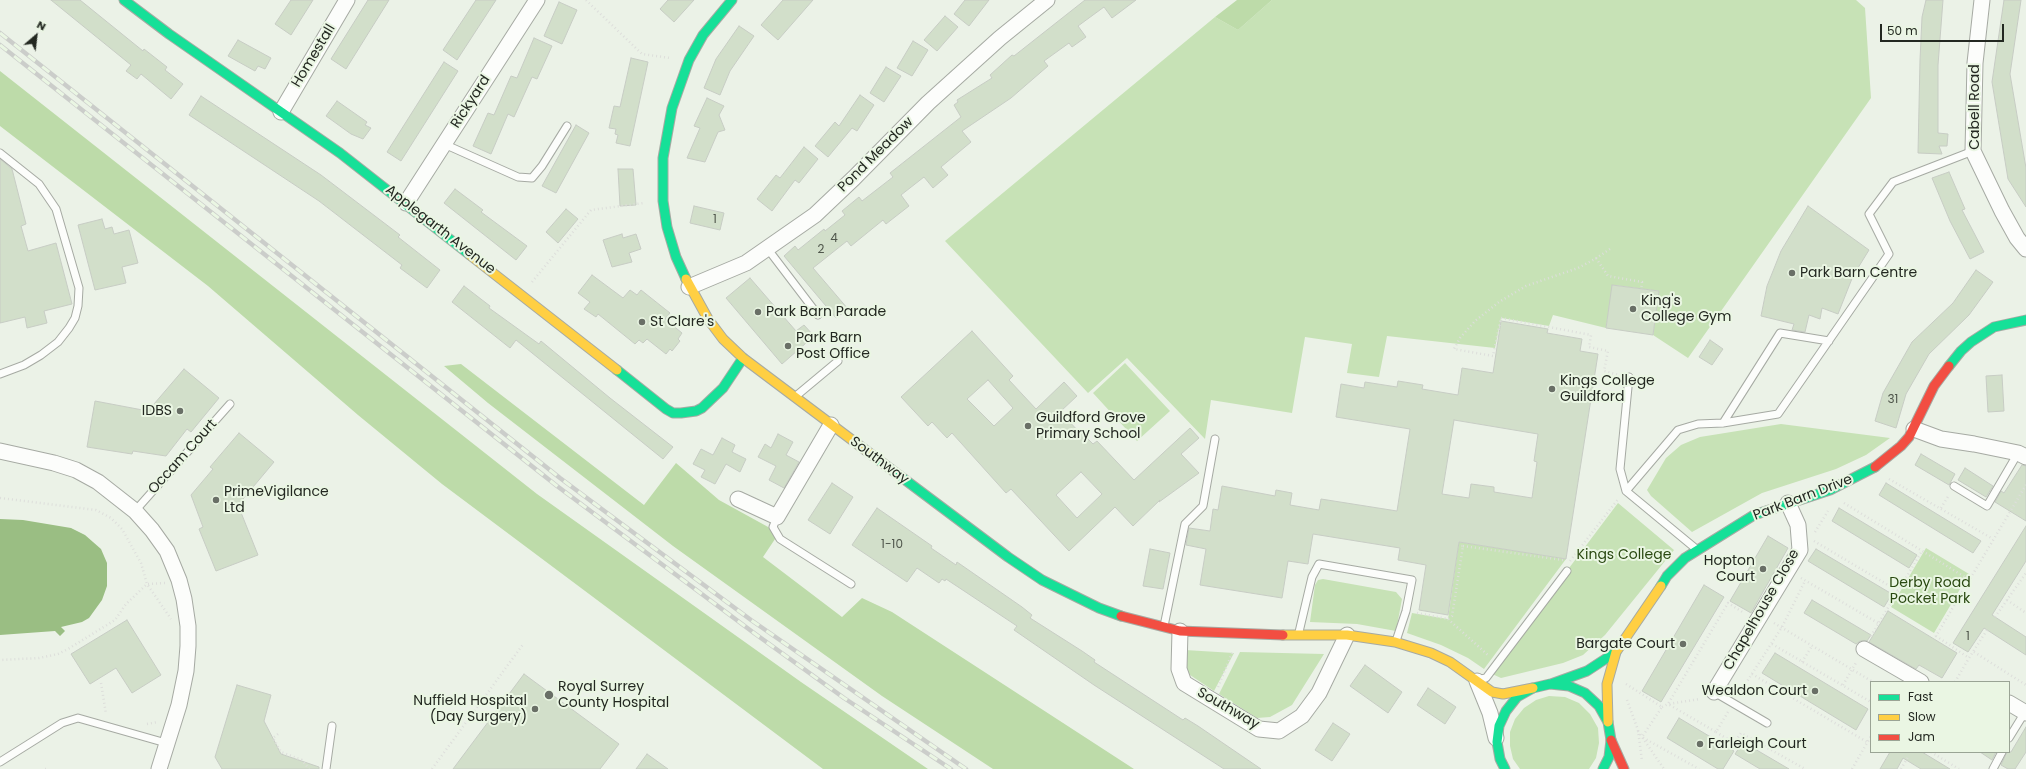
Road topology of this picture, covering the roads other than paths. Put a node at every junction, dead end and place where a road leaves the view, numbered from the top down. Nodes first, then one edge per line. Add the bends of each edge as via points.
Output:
1 (124, 0) edge
2 (347, 0) edge
3 (536, 0) edge
4 (732, 0) edge
5 (1047, 0) edge
6 (1982, 0) edge
7 (281, 112) junction
8 (567, 126) dead end
9 (444, 144) junction
10 (1973, 151) junction
11 (0, 153) edge
12 (406, 203) junction
13 (767, 248) junction
14 (2026, 249) edge
15 (689, 287) junction
16 (818, 315) dead end
17 (2026, 320) edge
18 (1829, 341) junction
19 (743, 358) junction
20 (838, 362) dead end
21 (0, 374) edge
22 (1629, 377) road end
23 (794, 398) junction
24 (230, 404) dead end
25 (1723, 423) junction
26 (831, 425) junction
27 (1914, 429) junction
28 (1215, 438) dead end
29 (0, 451) edge
30 (2022, 455) edge
31 (1954, 486) dead end
32 (1626, 491) junction
33 (738, 499) dead end
34 (1788, 503) junction
35 (135, 511) junction
36 (777, 518) junction
37 (1697, 550) junction
38 (1567, 570) dead end
39 (851, 584) dead end
40 (1164, 628) junction
41 (1180, 631) junction
42 (1299, 634) junction
43 (1347, 635) junction
44 (1395, 642) junction
45 (1864, 649) road end
46 (1616, 652) junction
47 (1477, 680) junction
48 (1919, 681) edge
49 (1550, 684) junction
50 (1533, 688) junction
51 (1714, 692) joint
52 (2010, 704) edge
53 (2026, 713) edge
54 (1608, 722) junction
55 (1767, 723) dead end
56 (332, 726) dead end
57 (2010, 737) edge
58 (1611, 740) junction
59 (1497, 742) junction
60 (166, 743) junction
61 (2001, 753) edge
62 (1500, 759) junction
63 (0, 762) edge
64 (159, 769) edge
65 (326, 769) edge
66 (1501, 769) edge
67 (1506, 769) edge
68 (1603, 769) edge
69 (1624, 769) edge
70 (1993, 769) edge

1 - 7 street, Applegarth Avenue
2 - 7 street, Homestall
3 - 9 street, Rickyard
4 - 15 street, Southway via 703,35 689,60 672,108 663,158 663,201 667,227
5 - 13 street, Pond Meadow via 1000,38 928,103 815,214
6 - 10 street, Cabell Road via 1974,63
7 - 12 street, Applegarth Avenue
8 - 9 lane via 532,178 518,177
9 - 12 street, Rickyard
10 - 14 street, Cabell Road via 2002,211
10 - 18 lane via 1893,182 1869,214 1889,254
11 - 21 lane via 39,184 56,209 79,288 75,318 58,342 24,365
12 - 19 street, Applegarth Avenue via 651,399 673,412 696,411 702,408 723,388
13 - 15 street, Pond Meadow via 746,263
13 - 16 lane
15 - 19 street, Southway via 723,339
17 - 27 street, Park Barn Drive via 1994,327 1961,351 1934,386
18 - 25 lane via 1778,414
18 - 25 lane via 1780,333
19 - 23 street, Southway
20 - 23 lane
22 - 32 lane via 1620,469
23 - 26 street, Southway
24 - 35 lane, Occam Court
25 - 32 lane via 1698,424 1678,430
26 - 36 street
26 - 40 street, Southway via 1042,580 1099,608
27 - 30 street via 1941,439
27 - 34 street, Park Barn Drive via 1902,446 1865,473 1830,490
28 - 40 lane via 1203,506 1185,524
29 - 35 street via 76,470 113,492
30 - 31 lane via 1987,506
32 - 37 lane
33 - 36 street
34 - 37 street, Park Barn Drive via 1754,515
34 - 51 street, Chapelhouse Close via 1798,525 1800,550
35 - 60 street via 166,551 179,580 188,626 186,670 179,705
36 - 39 lane via 773,527 780,539
37 - 46 street, Park Barn Drive via 1667,576
38 - 47 lane via 1486,678
40 - 41 street, Southway
41 - 42 street, Southway
41 - 43 street, Southway via 1179,669 1184,683 1259,729 1279,731 1302,716 1318,693
42 - 43 street, Southway
42 - 44 lane via 1312,577 1319,564 1412,580 1406,611
43 - 44 street, Southway
44 - 47 street, Southway via 1444,659
45 - 48 street
46 - 49 street via 1586,671
46 - 54 street via 1608,684
47 - 50 street, Southway via 1492,692 1503,694
47 - 59 street via 1490,713
49 - 50 street, Southway
49 - 54 street via 1569,686 1585,693 1599,706
50 - 59 street via 1517,698 1506,710 1499,726
51 - 55 lane
52 - 53 street
53 - 57 lane
54 - 58 street
56 - 65 lane
58 - 68 street via 1609,757
58 - 69 street
59 - 62 street
60 - 63 lane via 78,718 62,723
60 - 64 street
61 - 70 lane
62 - 66 street
62 - 67 street

